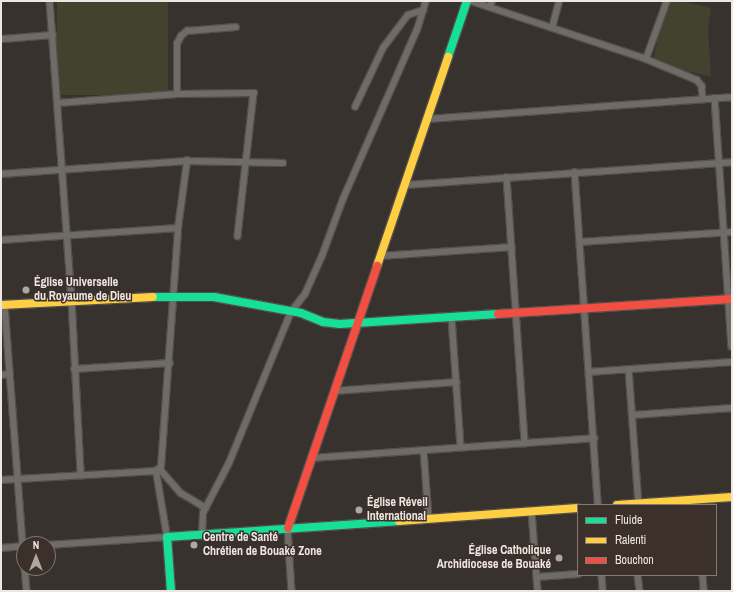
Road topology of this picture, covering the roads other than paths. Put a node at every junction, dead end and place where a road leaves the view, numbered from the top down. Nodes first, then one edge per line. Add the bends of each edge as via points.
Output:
1 (50, 1) edge
2 (426, 1) edge
3 (467, 1) edge
4 (471, 1) edge
5 (492, 1) edge
6 (559, 1) edge
7 (667, 1) edge
8 (490, 7) junction
9 (423, 10) junction
10 (236, 27) dead end
11 (552, 28) junction
12 (53, 35) junction
13 (1, 38) edge
14 (646, 59) junction
15 (177, 94) junction
16 (732, 97) edge
17 (715, 98) junction
18 (703, 99) junction
19 (58, 103) junction
20 (355, 107) dead end
21 (427, 118) junction
22 (188, 161) junction
23 (248, 162) junction
24 (719, 162) junction
25 (732, 162) edge
26 (283, 163) dead end
27 (62, 170) junction
28 (575, 172) junction
29 (1, 174) edge
30 (507, 177) junction
31 (405, 185) junction
32 (178, 228) junction
33 (724, 232) junction
34 (732, 232) edge
35 (67, 235) junction
36 (238, 236) dead end
37 (1, 240) edge
38 (580, 242) junction
39 (512, 247) junction
40 (380, 256) junction
41 (172, 296) junction
42 (730, 299) edge
43 (72, 300) junction
44 (3, 305) edge
45 (584, 309) junction
46 (291, 312) junction
47 (516, 312) junction
48 (452, 318) junction
49 (358, 322) junction
50 (732, 346) edge
51 (732, 362) edge
52 (170, 363) junction
53 (74, 369) junction
54 (630, 369) junction
55 (589, 372) junction
56 (10, 374) junction
57 (1, 375) edge
58 (457, 382) junction
59 (334, 391) junction
60 (732, 408) edge
61 (633, 415) junction
62 (594, 438) junction
63 (525, 443) junction
64 (461, 448) junction
65 (424, 450) junction
66 (312, 458) junction
67 (158, 470) junction
68 (81, 474) junction
69 (18, 479) junction
70 (1, 480) edge
71 (732, 497) edge
72 (698, 502) edge
73 (598, 504) edge
74 (635, 504) edge
75 (206, 508) junction
76 (577, 508) edge
77 (532, 511) junction
78 (429, 518) junction
79 (288, 528) junction
80 (202, 534) junction
81 (23, 536) edge
82 (167, 537) junction
83 (56, 544) edge
84 (16, 547) edge
85 (1, 548) edge
86 (577, 574) edge
87 (26, 576) edge
88 (602, 576) edge
89 (638, 576) edge
90 (703, 576) edge
91 (537, 577) junction
92 (27, 591) edge
93 (171, 591) edge
94 (292, 591) edge
95 (538, 591) edge
96 (603, 591) edge
97 (640, 591) edge
98 (704, 591) edge

1 - 12 street
2 - 9 street
3 - 21 street
4 - 8 street
5 - 8 street
6 - 11 street
7 - 14 street
8 - 11 street
9 - 20 street via 408,14 383,48
9 - 46 street via 322,256 305,294
10 - 15 street via 187,31 181,36 177,44
11 - 14 street
12 - 13 street
12 - 19 street
14 - 18 street via 697,80 702,86
15 - 19 street
15 - 23 street via 254,93
16 - 17 street
17 - 18 street
17 - 24 street
18 - 21 street
19 - 27 street
21 - 31 street
22 - 23 street
22 - 27 street
22 - 32 street
23 - 26 street
23 - 36 street
24 - 25 street
24 - 28 street
24 - 33 street
27 - 29 street
27 - 35 street
28 - 30 street
28 - 38 street
30 - 31 street
30 - 39 street
31 - 40 street
32 - 35 street
32 - 41 street
33 - 34 street
33 - 38 street
33 - 42 street
35 - 37 street
35 - 43 street
38 - 45 street
39 - 40 street
39 - 47 street
40 - 49 street
41 - 43 street
41 - 46 street via 233,300
41 - 52 street
42 - 45 street
42 - 50 street
43 - 44 street
43 - 53 street
44 - 56 street
45 - 47 street
45 - 55 street
46 - 49 street via 331,324
46 - 75 street via 229,463
47 - 48 street
47 - 63 street
48 - 49 street
48 - 58 street
49 - 59 street
51 - 54 street
52 - 53 street
52 - 67 street via 162,462
53 - 68 street
54 - 55 street
54 - 61 street
55 - 62 street
56 - 57 street
56 - 69 street
58 - 59 street
58 - 64 street
59 - 66 street
60 - 61 street
61 - 74 street
62 - 63 street
62 - 73 street
63 - 64 street
64 - 65 street
65 - 66 street
65 - 78 street
66 - 79 street
67 - 68 street
67 - 75 street via 181,493
67 - 82 street
68 - 69 street
69 - 70 street
69 - 81 street
71 - 72 street
72 - 74 street
75 - 80 street
76 - 77 street
77 - 78 street
77 - 91 street
78 - 79 street
79 - 80 street
79 - 94 street
80 - 82 street
82 - 83 street
82 - 93 street
84 - 85 street
86 - 91 street
87 - 92 street
88 - 96 street
89 - 97 street
90 - 98 street
91 - 95 street

